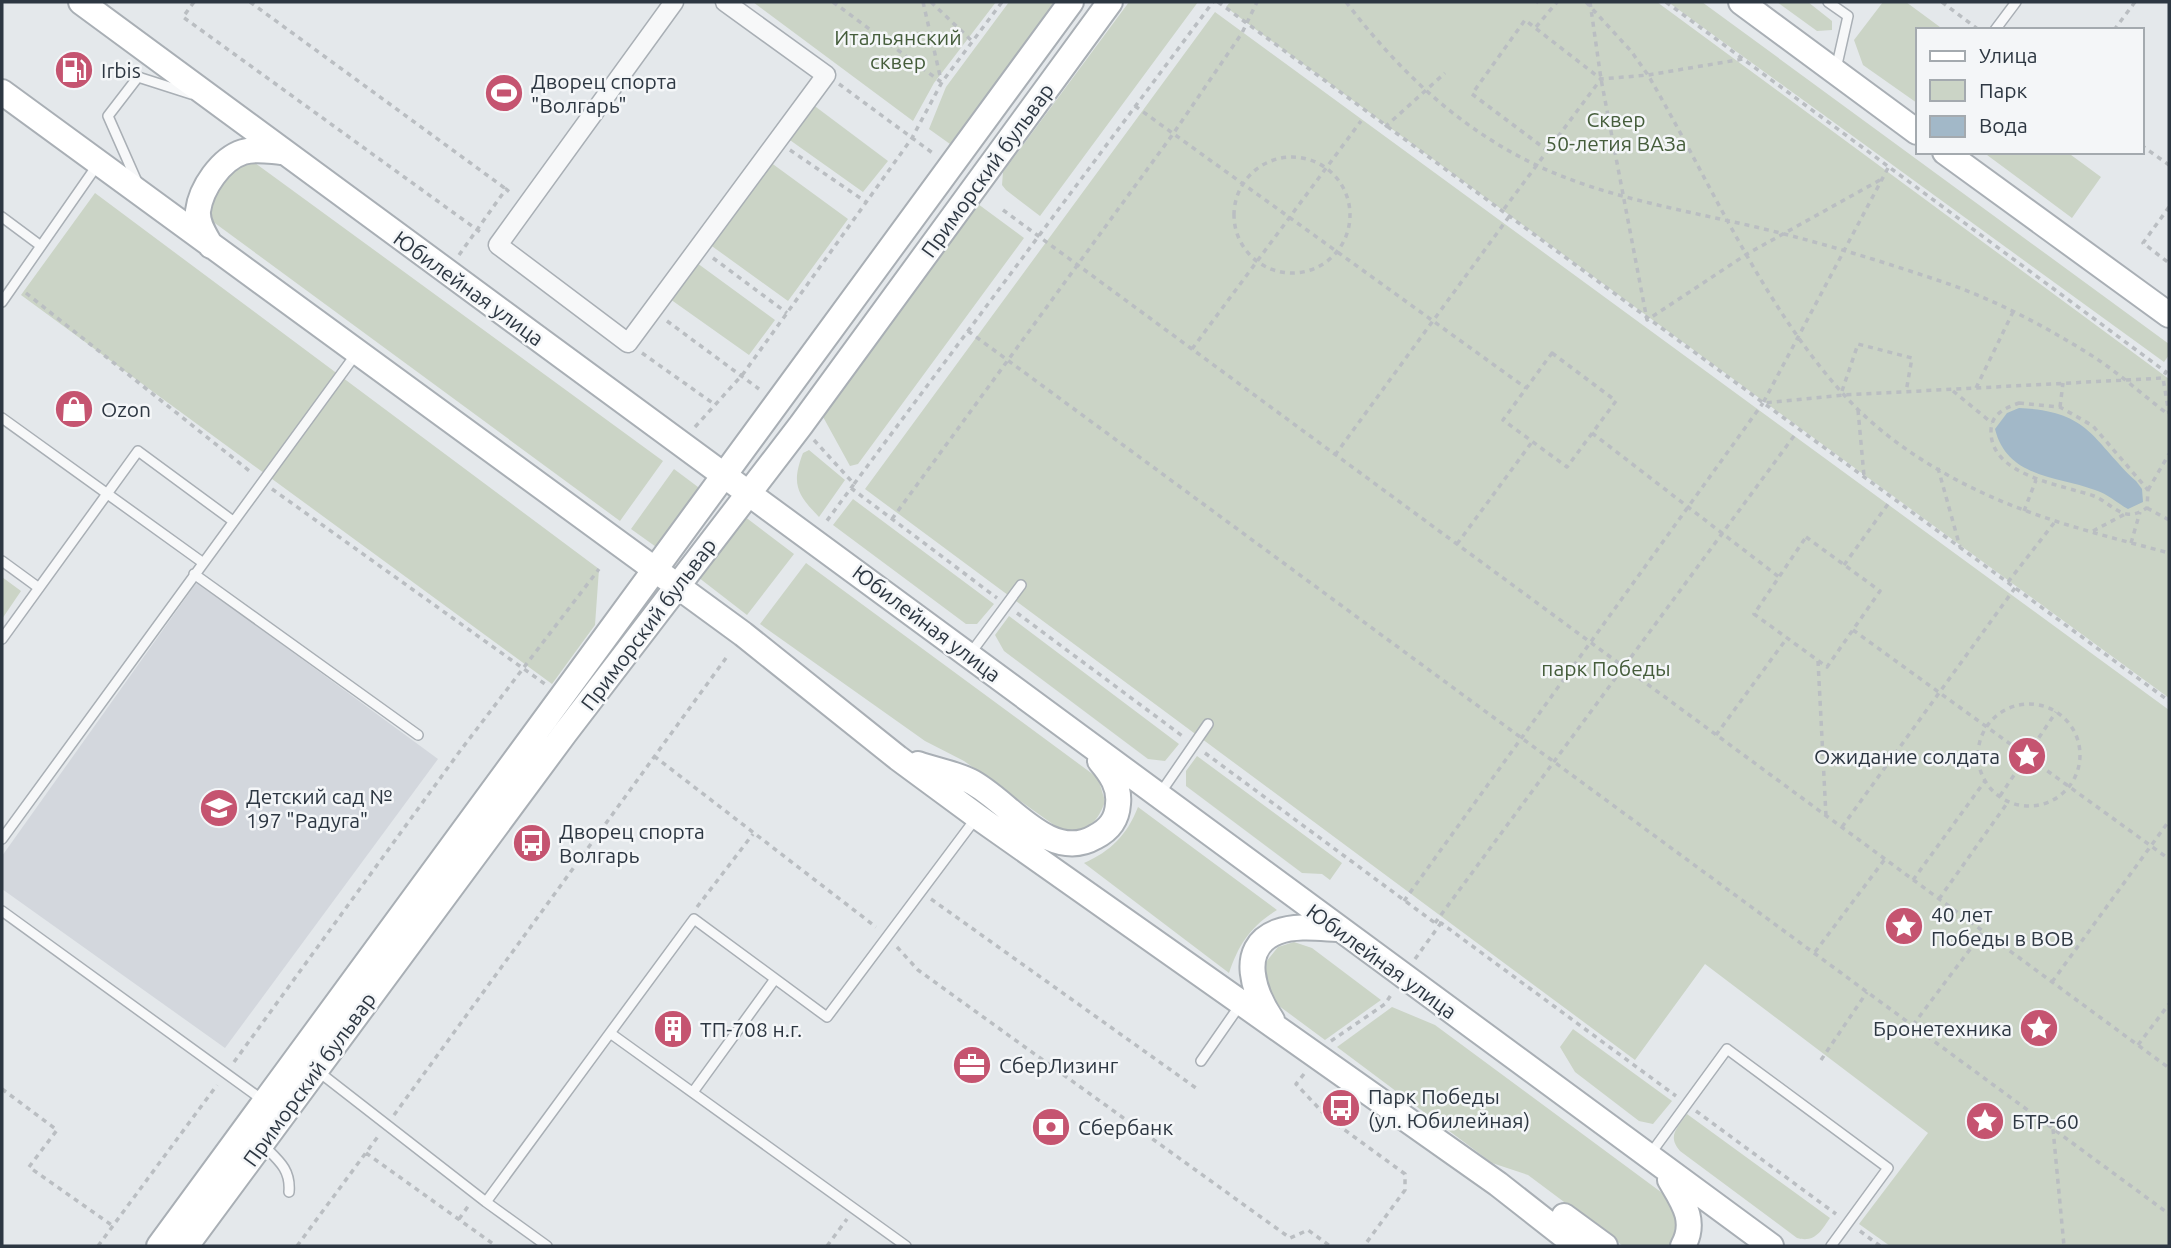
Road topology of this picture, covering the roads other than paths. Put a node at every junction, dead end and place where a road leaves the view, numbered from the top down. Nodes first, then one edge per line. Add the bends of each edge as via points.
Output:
1 (674, 2) edge
2 (724, 2) edge
3 (1071, 2) edge
4 (1110, 2) edge
5 (1741, 2) edge
6 (1828, 2) edge
7 (2016, 2) edge
8 (93, 7) edge
9 (1996, 28) edge
10 (1836, 70) junction
11 (2, 92) edge
12 (213, 101) junction
13 (1916, 131) edge
14 (281, 152) junction
15 (1948, 154) edge
16 (99, 163) junction
17 (143, 195) junction
18 (2, 217) edge
19 (41, 246) junction
20 (212, 248) junction
21 (2, 302) edge
22 (2169, 315) edge
23 (357, 353) junction
24 (2, 418) edge
25 (726, 474) junction
26 (749, 490) junction
27 (107, 494) junction
28 (233, 521) junction
29 (2, 561) edge
30 (202, 562) junction
31 (655, 571) junction
32 (194, 574) junction
33 (1021, 585) dead end
34 (677, 587) junction
35 (39, 588) junction
36 (2, 639) edge
37 (970, 655) junction
38 (1208, 723) dead end
39 (418, 735) dead end
40 (1083, 740) junction
41 (898, 758) junction
42 (1158, 796) junction
43 (978, 817) junction
44 (2, 839) edge
45 (2, 911) edge
46 (1337, 929) junction
47 (775, 979) junction
48 (1241, 1003) junction
49 (1280, 1032) junction
50 (610, 1033) junction
51 (1201, 1061) dead end
52 (316, 1070) junction
53 (693, 1092) junction
54 (265, 1102) junction
55 (261, 1143) junction
56 (1656, 1164) junction
57 (1498, 1184) junction
58 (289, 1192) dead end
59 (486, 1202) junction
60 (159, 1246) edge
61 (186, 1246) edge
62 (547, 1246) edge
63 (905, 1246) edge
64 (1577, 1246) edge
65 (1605, 1246) edge
66 (1683, 1246) edge
67 (1772, 1246) edge
68 (1830, 1246) edge

1 - 2 street via 498,245 628,343 826,75
3 - 25 main road
4 - 26 main road, Приморский бульвар
5 - 10 main road
6 - 10 lane via 1848,16
7 - 9 lane
8 - 12 main road, Юбилейная улица
10 - 13 main road
11 - 16 main road
12 - 14 main road, Юбилейная улица
12 - 17 lane via 138,77 108,116
14 - 20 main road via 243,152 216,173 198,212 201,230
14 - 25 main road, Юбилейная улица
15 - 22 main road
16 - 17 main road
16 - 19 lane
17 - 20 main road
18 - 19 lane
19 - 21 lane
20 - 23 main road
23 - 28 lane
23 - 31 main road
24 - 27 lane
25 - 26 main road, Юбилейная улица
25 - 31 main road
26 - 34 main road, Приморский бульвар
26 - 37 main road, Юбилейная улица
27 - 28 lane via 138,451
27 - 30 lane
27 - 35 lane
28 - 30 lane
29 - 35 lane
30 - 32 lane
31 - 34 main road
31 - 54 main road
32 - 39 lane
32 - 44 lane
33 - 37 lane
34 - 41 main road
34 - 52 main road, Приморский бульвар
35 - 36 lane
37 - 40 main road, Юбилейная улица
38 - 42 lane
40 - 41 main road via 1119,792 1117,816 1105,832 1072,844 1051,840 970,781
40 - 42 main road, Юбилейная улица
41 - 43 main road
42 - 46 main road, Юбилейная улица
43 - 47 lane via 827,1017
43 - 48 main road
45 - 54 lane
46 - 49 main road via 1277,932 1258,950 1252,982
46 - 56 main road, Юбилейная улица
47 - 50 lane via 694,919
47 - 53 lane
48 - 49 main road
48 - 51 lane
49 - 57 main road
50 - 53 lane
50 - 59 lane
52 - 55 main road, Приморский бульвар
52 - 59 lane
53 - 63 lane
54 - 60 main road
55 - 58 lane via 284,1166 290,1177
55 - 61 main road, Приморский бульвар
56 - 66 main road via 1688,1210 1690,1228
56 - 67 main road, Юбилейная улица
56 - 68 lane via 1687,1104 1727,1049 1888,1168
57 - 64 main road
57 - 65 main road via 1541,1199
59 - 62 lane

